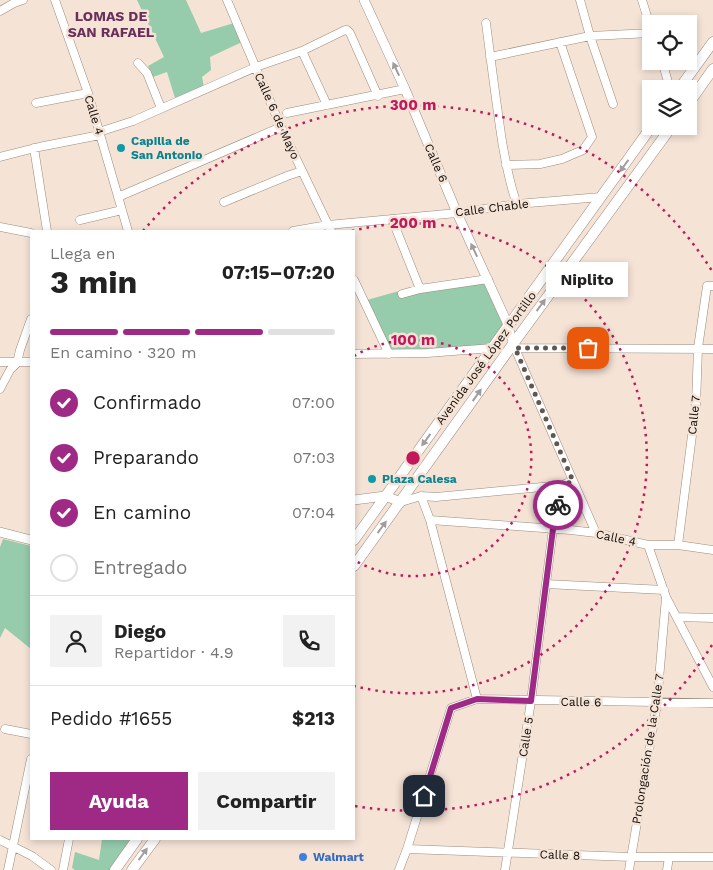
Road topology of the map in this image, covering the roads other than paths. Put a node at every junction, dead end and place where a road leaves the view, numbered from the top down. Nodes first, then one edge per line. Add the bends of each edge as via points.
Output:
1 (23, 0) edge
2 (55, 0) edge
3 (227, 0) edge
4 (580, 0) edge
5 (642, 0) edge
6 (367, 1) edge
7 (13, 2) edge
8 (0, 11) edge
9 (647, 15) edge
10 (486, 23) dead end
11 (642, 33) edge
12 (590, 36) junction
13 (560, 42) junction
14 (713, 42) edge
15 (302, 50) junction
16 (490, 57) junction
17 (138, 63) dead end
18 (256, 67) junction
19 (713, 69) edge
20 (686, 80) edge
21 (405, 89) junction
22 (697, 92) edge
23 (88, 93) junction
24 (378, 96) junction
25 (36, 103) dead end
26 (613, 104) dead end
27 (327, 105) junction
28 (161, 108) junction
29 (287, 113) dead end
30 (282, 127) junction
31 (100, 133) junction
32 (646, 135) edge
33 (666, 135) edge
34 (34, 148) junction
35 (0, 157) edge
36 (506, 165) junction
37 (302, 171) junction
38 (118, 197) junction
39 (601, 197) junction
40 (224, 202) dead end
41 (517, 204) junction
42 (122, 210) junction
43 (457, 213) junction
44 (392, 219) junction
45 (80, 220) dead end
46 (0, 227) edge
47 (329, 228) edge
48 (47, 230) edge
49 (128, 230) edge
50 (305, 230) edge
51 (30, 233) edge
52 (488, 279) junction
53 (355, 282) edge
54 (710, 286) edge
55 (420, 289) junction
56 (402, 294) dead end
57 (30, 322) edge
58 (509, 326) junction
59 (514, 346) junction
60 (493, 348) junction
61 (698, 348) junction
62 (713, 349) edge
63 (355, 354) edge
64 (388, 354) junction
65 (0, 362) edge
66 (30, 362) edge
67 (17, 363) junction
68 (0, 389) edge
69 (573, 481) junction
70 (563, 485) junction
71 (385, 496) junction
72 (421, 496) junction
73 (355, 500) edge
74 (401, 502) junction
75 (430, 520) junction
76 (553, 529) junction
77 (0, 532) edge
78 (596, 533) junction
79 (355, 539) edge
80 (30, 540) edge
81 (648, 545) junction
82 (678, 545) junction
83 (713, 550) edge
84 (355, 565) edge
85 (546, 584) junction
86 (665, 594) junction
87 (677, 617) junction
88 (713, 618) edge
89 (713, 687) edge
90 (477, 699) junction
91 (531, 701) junction
92 (657, 703) junction
93 (713, 703) edge
94 (5, 729) dead end
95 (30, 734) edge
96 (30, 764) edge
97 (0, 840) edge
98 (70, 840) edge
99 (136, 840) edge
100 (154, 840) edge
101 (12, 846) junction
102 (407, 849) junction
103 (508, 853) junction
104 (631, 856) junction
105 (669, 857) junction
106 (713, 857) edge
107 (8, 870) edge
108 (51, 870) edge
109 (63, 870) edge
110 (115, 870) edge
111 (132, 870) edge
112 (399, 870) edge
113 (505, 870) edge
114 (629, 870) edge
115 (667, 870) edge

1 - 7 street
2 - 23 street, Calle 4
3 - 18 street, Calle 6 de Mayo
4 - 12 street
5 - 9 street
21 -> 6 street, Calle 6
7 - 8 street
10 - 16 street
11 - 12 street
12 - 13 street
12 - 26 street
13 - 16 street
13 - 36 street via 592,137 583,150 562,159 540,164
14 - 20 main road
15 - 18 street
15 - 24 street via 348,30
15 - 27 street
16 - 36 street
17 - 28 street via 147,74
18 - 28 street
18 - 30 street, Calle 6 de Mayo
19 - 22 main road
21 - 24 street
21 - 43 street, Calle 6
23 - 25 street
23 - 31 street, Calle 4
24 - 27 street
27 - 29 street
28 - 31 street
30 - 37 street, Calle 6 de Mayo
30 - 38 street
31 - 34 street
31 - 38 street, Calle 4
32 -> 39 main road, Avenida José López Portillo
59 -> 33 main road, Avenida José López Portillo
34 - 35 street
34 - 48 street
36 - 41 street
37 - 40 street
37 - 47 street, Calle 6 de Mayo
38 - 42 street, Calle 4
39 - 41 street, Calle Chable
39 - 58 main road, Avenida José López Portillo
41 - 43 street, Calle Chable
42 - 45 street
42 - 49 street, Calle 4
43 - 44 street, Calle Chable
52 -> 43 street, Calle 6
44 - 47 street, Calle Chable
44 - 55 street
46 - 51 street
47 - 50 street, Calle Chable
52 - 55 street
52 - 58 street, Calle 6
53 - 64 street
54 - 61 street, Calle 7
55 - 56 street
57 - 67 street
58 - 59 street
58 - 60 main road, Avenida José López Portillo
59 - 61 street
59 - 69 street
74 -> 59 main road, Avenida José López Portillo
60 - 64 street
60 -> 71 main road, Avenida José López Portillo
61 - 62 street
61 - 82 street, Calle 7 via 696,404
63 - 64 street
65 - 67 street
66 - 67 street
67 - 68 street
69 - 70 street
69 - 78 street
70 - 72 street
70 - 76 street, Calle 5
71 - 73 street
71 - 74 street
71 - 79 main road, Avenida José López Portillo
72 - 74 street
72 - 75 street
84 -> 74 main road, Avenida José López Portillo
75 - 76 street, Calle 4
75 - 90 street
76 - 78 street, Calle 4
76 - 85 street, Calle 5
77 - 80 street
78 - 81 street, Calle 4
81 - 82 street, Calle 4
81 - 86 street
82 - 83 street, Calle 4
85 - 86 street
85 - 91 street, Calle 5
86 - 87 street
86 - 92 street, Prolongación de la Calle 7
87 - 88 street
87 - 89 street
90 - 91 street, Calle 6
90 - 102 street, Calle 6 via 451,708
91 - 92 street, Calle 6
91 - 103 street, Calle 5
92 - 93 street, Calle 6
92 - 104 street, Prolongación de la Calle 7
94 - 95 street
96 - 101 street
97 - 101 street
98 - 109 street
99 - 110 main road
111 -> 100 main road
101 - 107 street
101 - 108 street
102 - 103 street, Calle 8
102 - 112 street
103 - 104 street, Calle 8
103 - 113 street, Calle 5
104 - 105 street, Calle 8
104 - 114 street, Prolongación de la Calle 7
105 - 106 street, Calle 8
105 - 115 street

